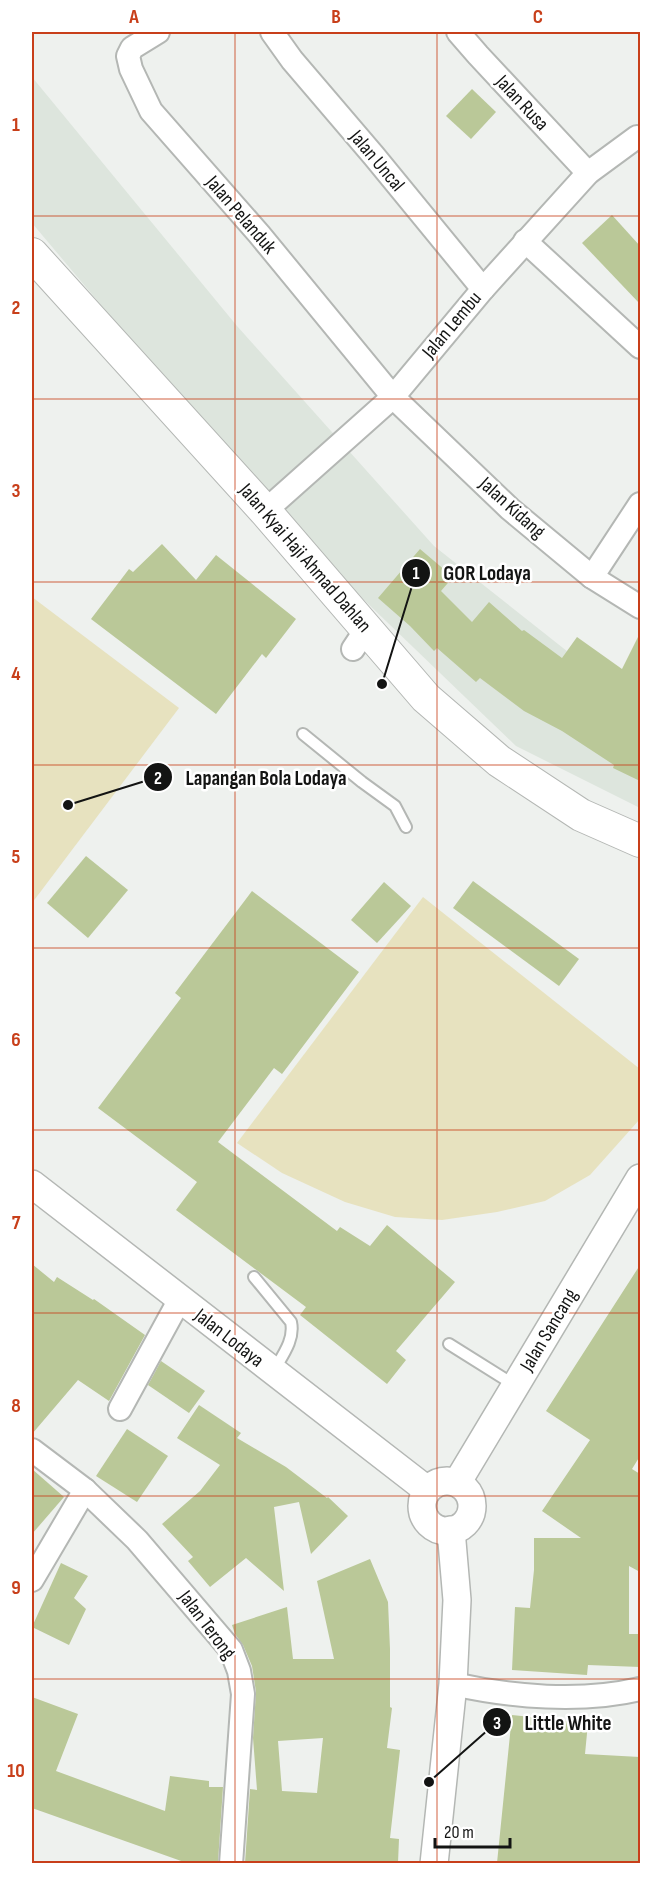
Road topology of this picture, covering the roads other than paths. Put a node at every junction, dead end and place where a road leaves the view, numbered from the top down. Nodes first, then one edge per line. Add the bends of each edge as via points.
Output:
1 (158, 32) edge
2 (272, 32) edge
3 (458, 32) edge
4 (638, 137) dead end
5 (588, 173) junction
6 (525, 241) junction
7 (32, 254) edge
8 (483, 289) junction
9 (640, 347) edge
10 (393, 397) junction
11 (640, 504) edge
12 (265, 511) junction
13 (592, 577) junction
14 (640, 607) edge
15 (303, 734) dead end
16 (406, 827) dead end
17 (640, 841) edge
18 (640, 1178) edge
19 (32, 1184) edge
20 (254, 1277) dead end
21 (180, 1299) junction
22 (449, 1344) dead end
23 (273, 1372) junction
24 (516, 1386) junction
25 (120, 1409) dead end
26 (32, 1450) edge
27 (457, 1483) junction
28 (85, 1490) junction
29 (427, 1490) junction
30 (452, 1530) junction
31 (32, 1580) edge
32 (453, 1684) junction
33 (640, 1689) edge
34 (231, 1863) edge
35 (434, 1863) edge

1 - 10 street, Jalan Pelanduk via 132,48 128,56 151,111
2 - 8 street, Jalan Uncal
3 - 5 street, Jalan Rusa
4 - 5 street, Jalan Lembu
5 - 6 street, Jalan Lembu
6 - 8 street, Jalan Lembu
6 - 9 street
7 - 12 main road, Jalan Kyai Haji Ahmad Dahlan
8 - 10 street, Jalan Lembu
10 - 12 street, Jalan Lembu
10 - 13 street, Jalan Kidang via 510,509
11 - 13 street
12 - 17 main road, Jalan Kyai Haji Ahmad Dahlan via 360,639 426,698 499,761 581,815
13 - 14 street, Jalan Kidang
15 - 16 lane via 394,806
18 - 24 street, Jalan Sancang
19 - 21 street, Jalan Lodaya
20 - 23 lane via 293,1329
21 - 23 street, Jalan Lodaya
21 - 25 street
22 - 24 lane
23 - 29 street, Jalan Lodaya
24 - 27 street, Jalan Sancang
26 - 28 street, Jalan Terong
27 - 29 street via 446,1480
27 - 30 street via 468,1492 472,1508 466,1523
28 - 31 street
28 - 34 street, Jalan Terong via 137,1540 231,1650 243,1694
29 - 30 street via 422,1501 424,1517 436,1528
30 - 32 street via 457,1600
32 - 33 street via 485,1691 571,1697 616,1695
32 - 35 street

